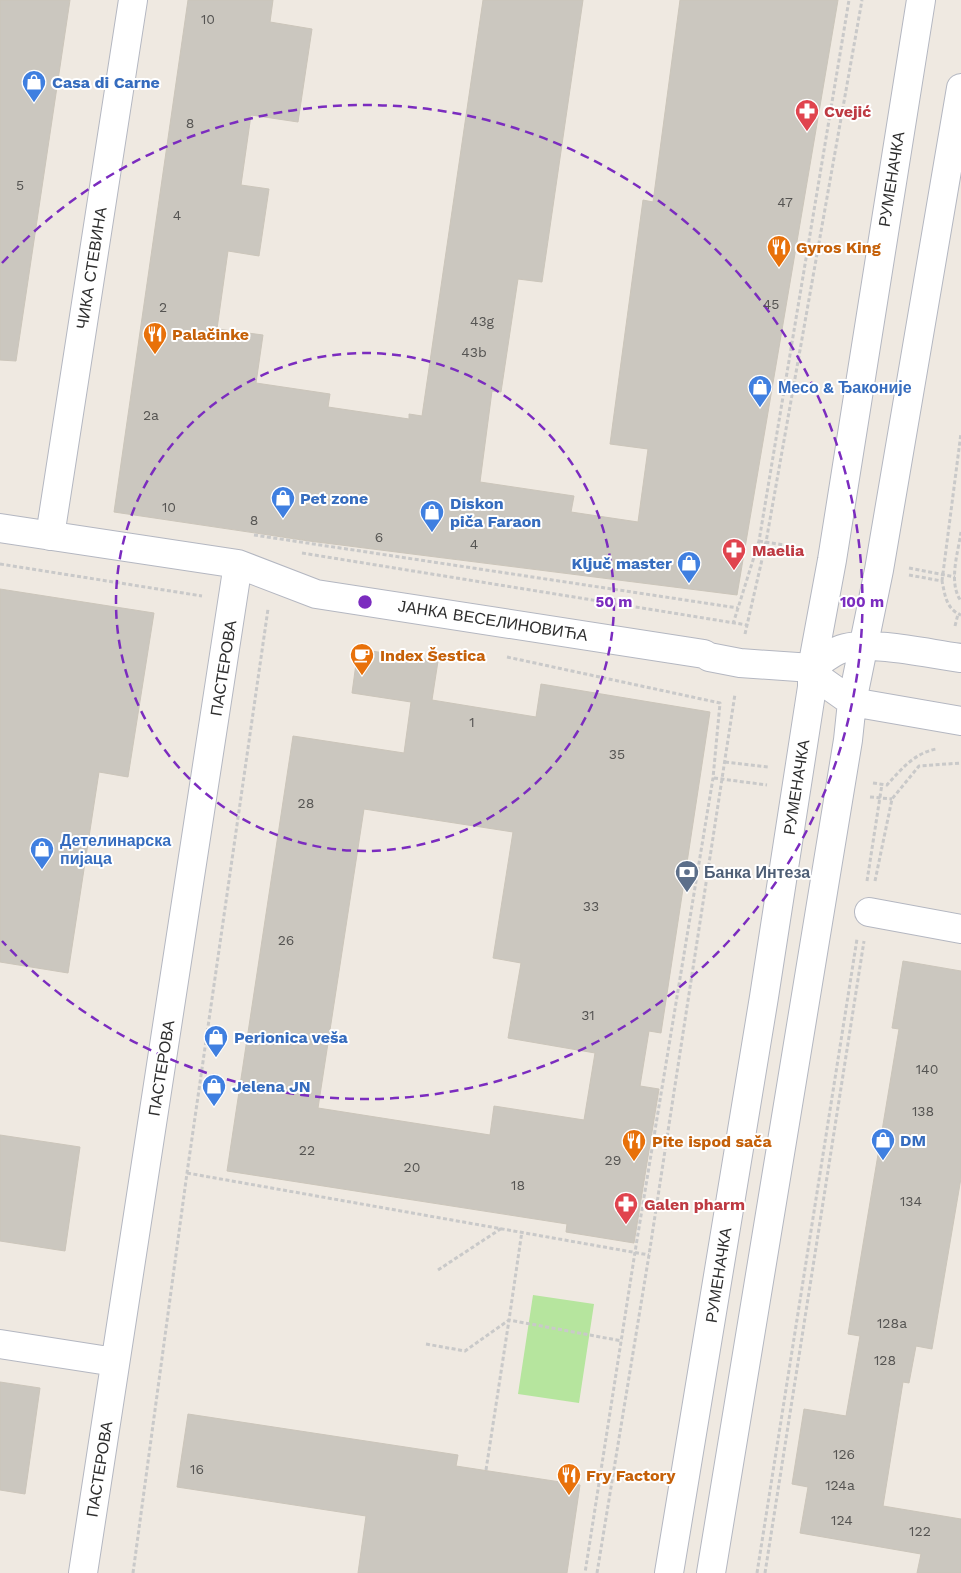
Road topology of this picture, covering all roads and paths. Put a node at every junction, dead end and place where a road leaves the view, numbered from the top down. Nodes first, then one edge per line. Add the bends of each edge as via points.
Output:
1 (132, 0) edge
2 (849, 0) edge
3 (862, 0) edge
4 (921, 0) edge
5 (961, 88) edge
6 (961, 433) edge
7 (0, 528) edge
8 (961, 532) edge
9 (250, 534) dead end
10 (50, 536) junction
11 (300, 552) dead end
12 (238, 564) junction
13 (942, 581) dead end
14 (961, 601) edge
15 (269, 606) dead end
16 (738, 608) junction
17 (733, 624) junction
18 (747, 625) junction
19 (864, 646) junction
20 (961, 658) edge
21 (740, 663) junction
22 (812, 668) junction
23 (852, 702) junction
24 (720, 704) dead end
25 (961, 721) edge
26 (961, 763) edge
27 (882, 784) dead end
28 (864, 911) junction
29 (961, 929) edge
30 (187, 1174) junction
31 (503, 1228) junction
32 (522, 1231) junction
33 (635, 1252) junction
34 (649, 1255) junction
35 (438, 1270) dead end
36 (508, 1320) junction
37 (622, 1341) junction
38 (0, 1344) edge
39 (426, 1344) dead end
40 (115, 1362) junction
41 (486, 1470) dead end
42 (83, 1573) edge
43 (133, 1573) edge
44 (585, 1573) edge
45 (597, 1573) edge
46 (669, 1573) edge
47 (711, 1573) edge
48 (757, 1573) edge
49 (765, 1573) edge

1 - 10 street, ЧИКА СТЕВИНА
2 - 16 path via 759,540
3 - 18 path via 766,542
4 - 22 street, РУМЕНАЧКА
5 - 19 street
6 - 13 path
7 - 10 street, ЈАНКА ВЕСЕЛИНОВИЋА
8 - 14 path via 954,584
9 - 16 path
10 - 12 street, ЈАНКА ВЕСЕЛИНОВИЋА
11 - 17 path
12 - 21 street, ЈАНКА ВЕСЕЛИНОВИЋА via 316,594 602,637
12 - 40 street, ПАСТЕРОВА
15 - 30 path
16 - 17 path
17 - 18 path
18 - 21 path
19 - 20 street
19 - 22 street via 844,648
19 - 23 street
21 - 22 street, ЈАНКА ВЕСЕЛИНОВИЋА
21 - 34 path
22 - 23 street via 821,680
22 - 46 street, РУМЕНАЧКА via 812,687 767,978
23 - 25 street
23 - 47 street
24 - 33 path via 713,778
26 - 28 path via 919,766 892,799
27 - 28 path
28 - 29 street
28 - 48 path
28 - 49 path
30 - 31 path
30 - 43 path
31 - 32 path
31 - 35 path
32 - 33 path
32 - 36 path
33 - 34 path
33 - 37 path
34 - 45 path
36 - 37 path
36 - 39 path via 466,1351
36 - 41 path
37 - 44 path
38 - 40 street
40 - 42 street, ПАСТЕРОВА

